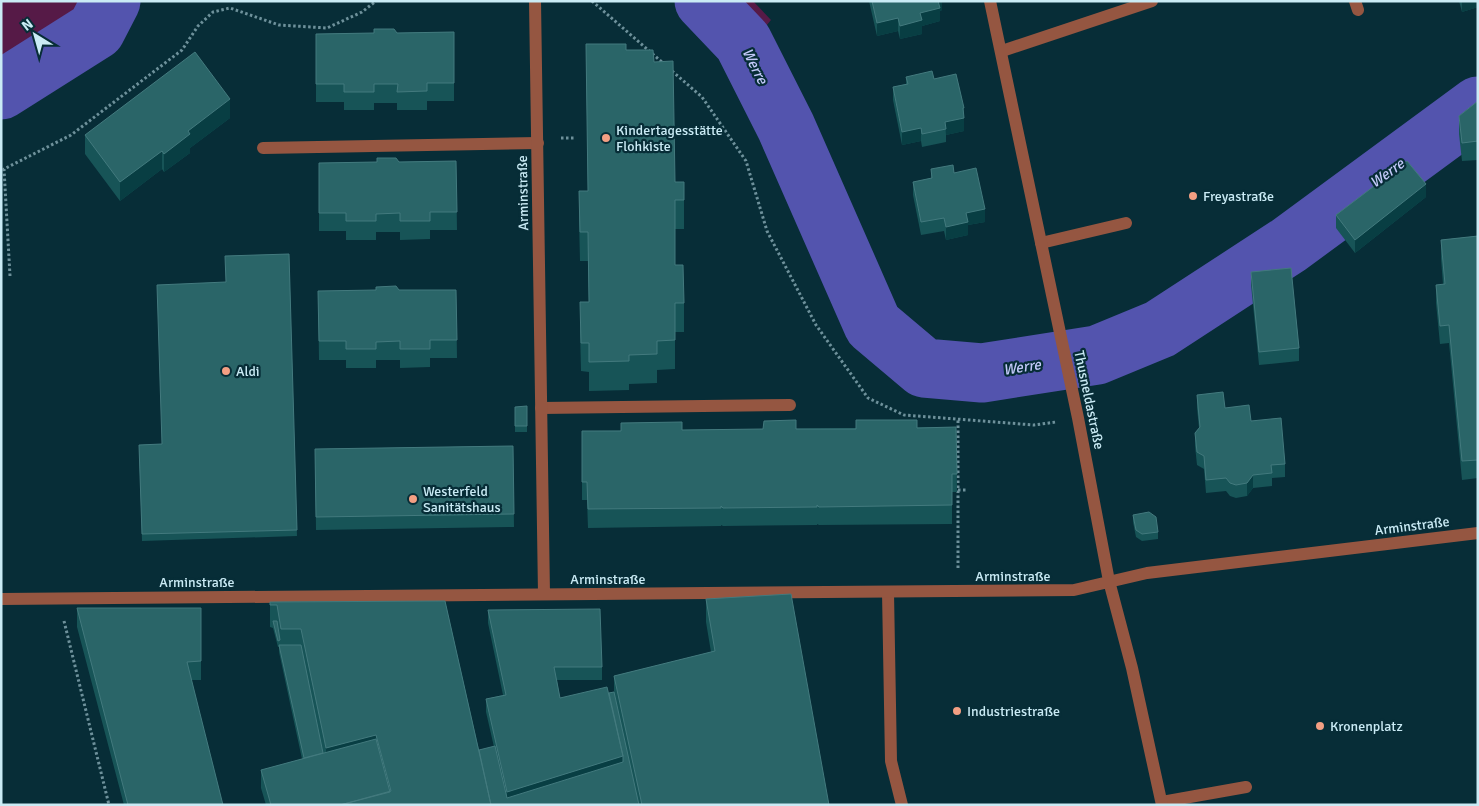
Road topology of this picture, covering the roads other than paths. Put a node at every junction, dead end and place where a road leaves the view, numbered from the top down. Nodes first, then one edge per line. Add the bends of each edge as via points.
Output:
1 (535, 1) edge
2 (990, 1) edge
3 (1152, 1) edge
4 (1002, 51) junction
5 (538, 143) junction
6 (263, 148) dead end
7 (1126, 223) dead end
8 (1041, 243) junction
9 (790, 405) dead end
10 (541, 408) junction
11 (1478, 533) edge
12 (1109, 581) junction
13 (888, 592) junction
14 (544, 594) junction
15 (1, 599) edge
16 (1246, 786) dead end
17 (1162, 803) edge
18 (902, 805) edge

1 - 5 street, Arminstraße
2 - 4 street, Thusneldastraße
3 - 4 street
4 - 8 street, Thusneldastraße
5 - 6 street
5 - 10 street, Arminstraße
7 - 8 street
8 - 12 street, Thusneldastraße
9 - 10 street
10 - 14 street, Arminstraße
11 - 12 street, Arminstraße via 1146,573
12 - 13 street, Arminstraße via 1074,590
12 - 17 street, Thusneldastraße
13 - 14 street, Arminstraße
13 - 18 street via 891,761
14 - 15 street, Arminstraße
16 - 17 street

